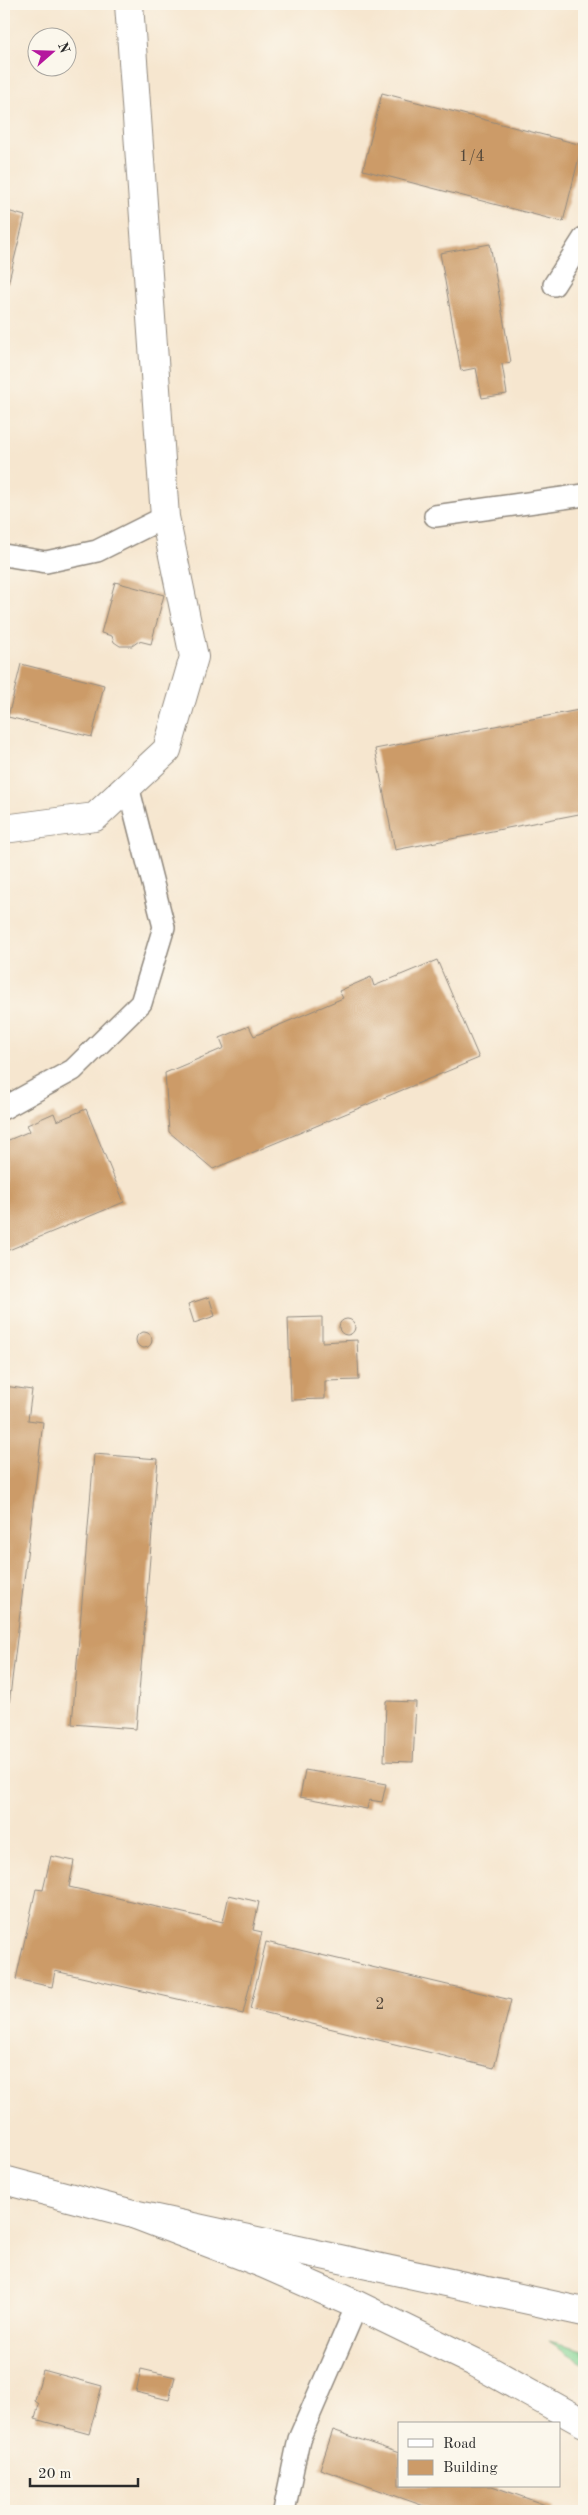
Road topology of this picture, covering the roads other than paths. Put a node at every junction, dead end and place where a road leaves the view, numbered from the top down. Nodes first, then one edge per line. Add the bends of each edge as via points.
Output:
1 (129, 4) edge
2 (584, 238) edge
3 (554, 285) dead end
4 (584, 495) edge
5 (435, 516) dead end
6 (165, 517) junction
7 (4, 555) edge
8 (128, 786) junction
9 (4, 828) edge
10 (4, 1108) edge
11 (4, 2180) edge
12 (133, 2214) junction
13 (356, 2305) junction
14 (584, 2312) edge
15 (584, 2423) edge
16 (284, 2511) edge

1 - 6 main road
2 - 3 lane
4 - 5 lane
6 - 7 lane via 97,551 46,562
6 - 8 main road via 194,657 167,750
8 - 9 main road via 95,817
8 - 10 lane via 164,927 141,1003 73,1070
11 - 12 main road
12 - 13 main road via 264,2264
12 - 14 main road
13 - 15 main road via 476,2363
13 - 16 lane via 299,2439

